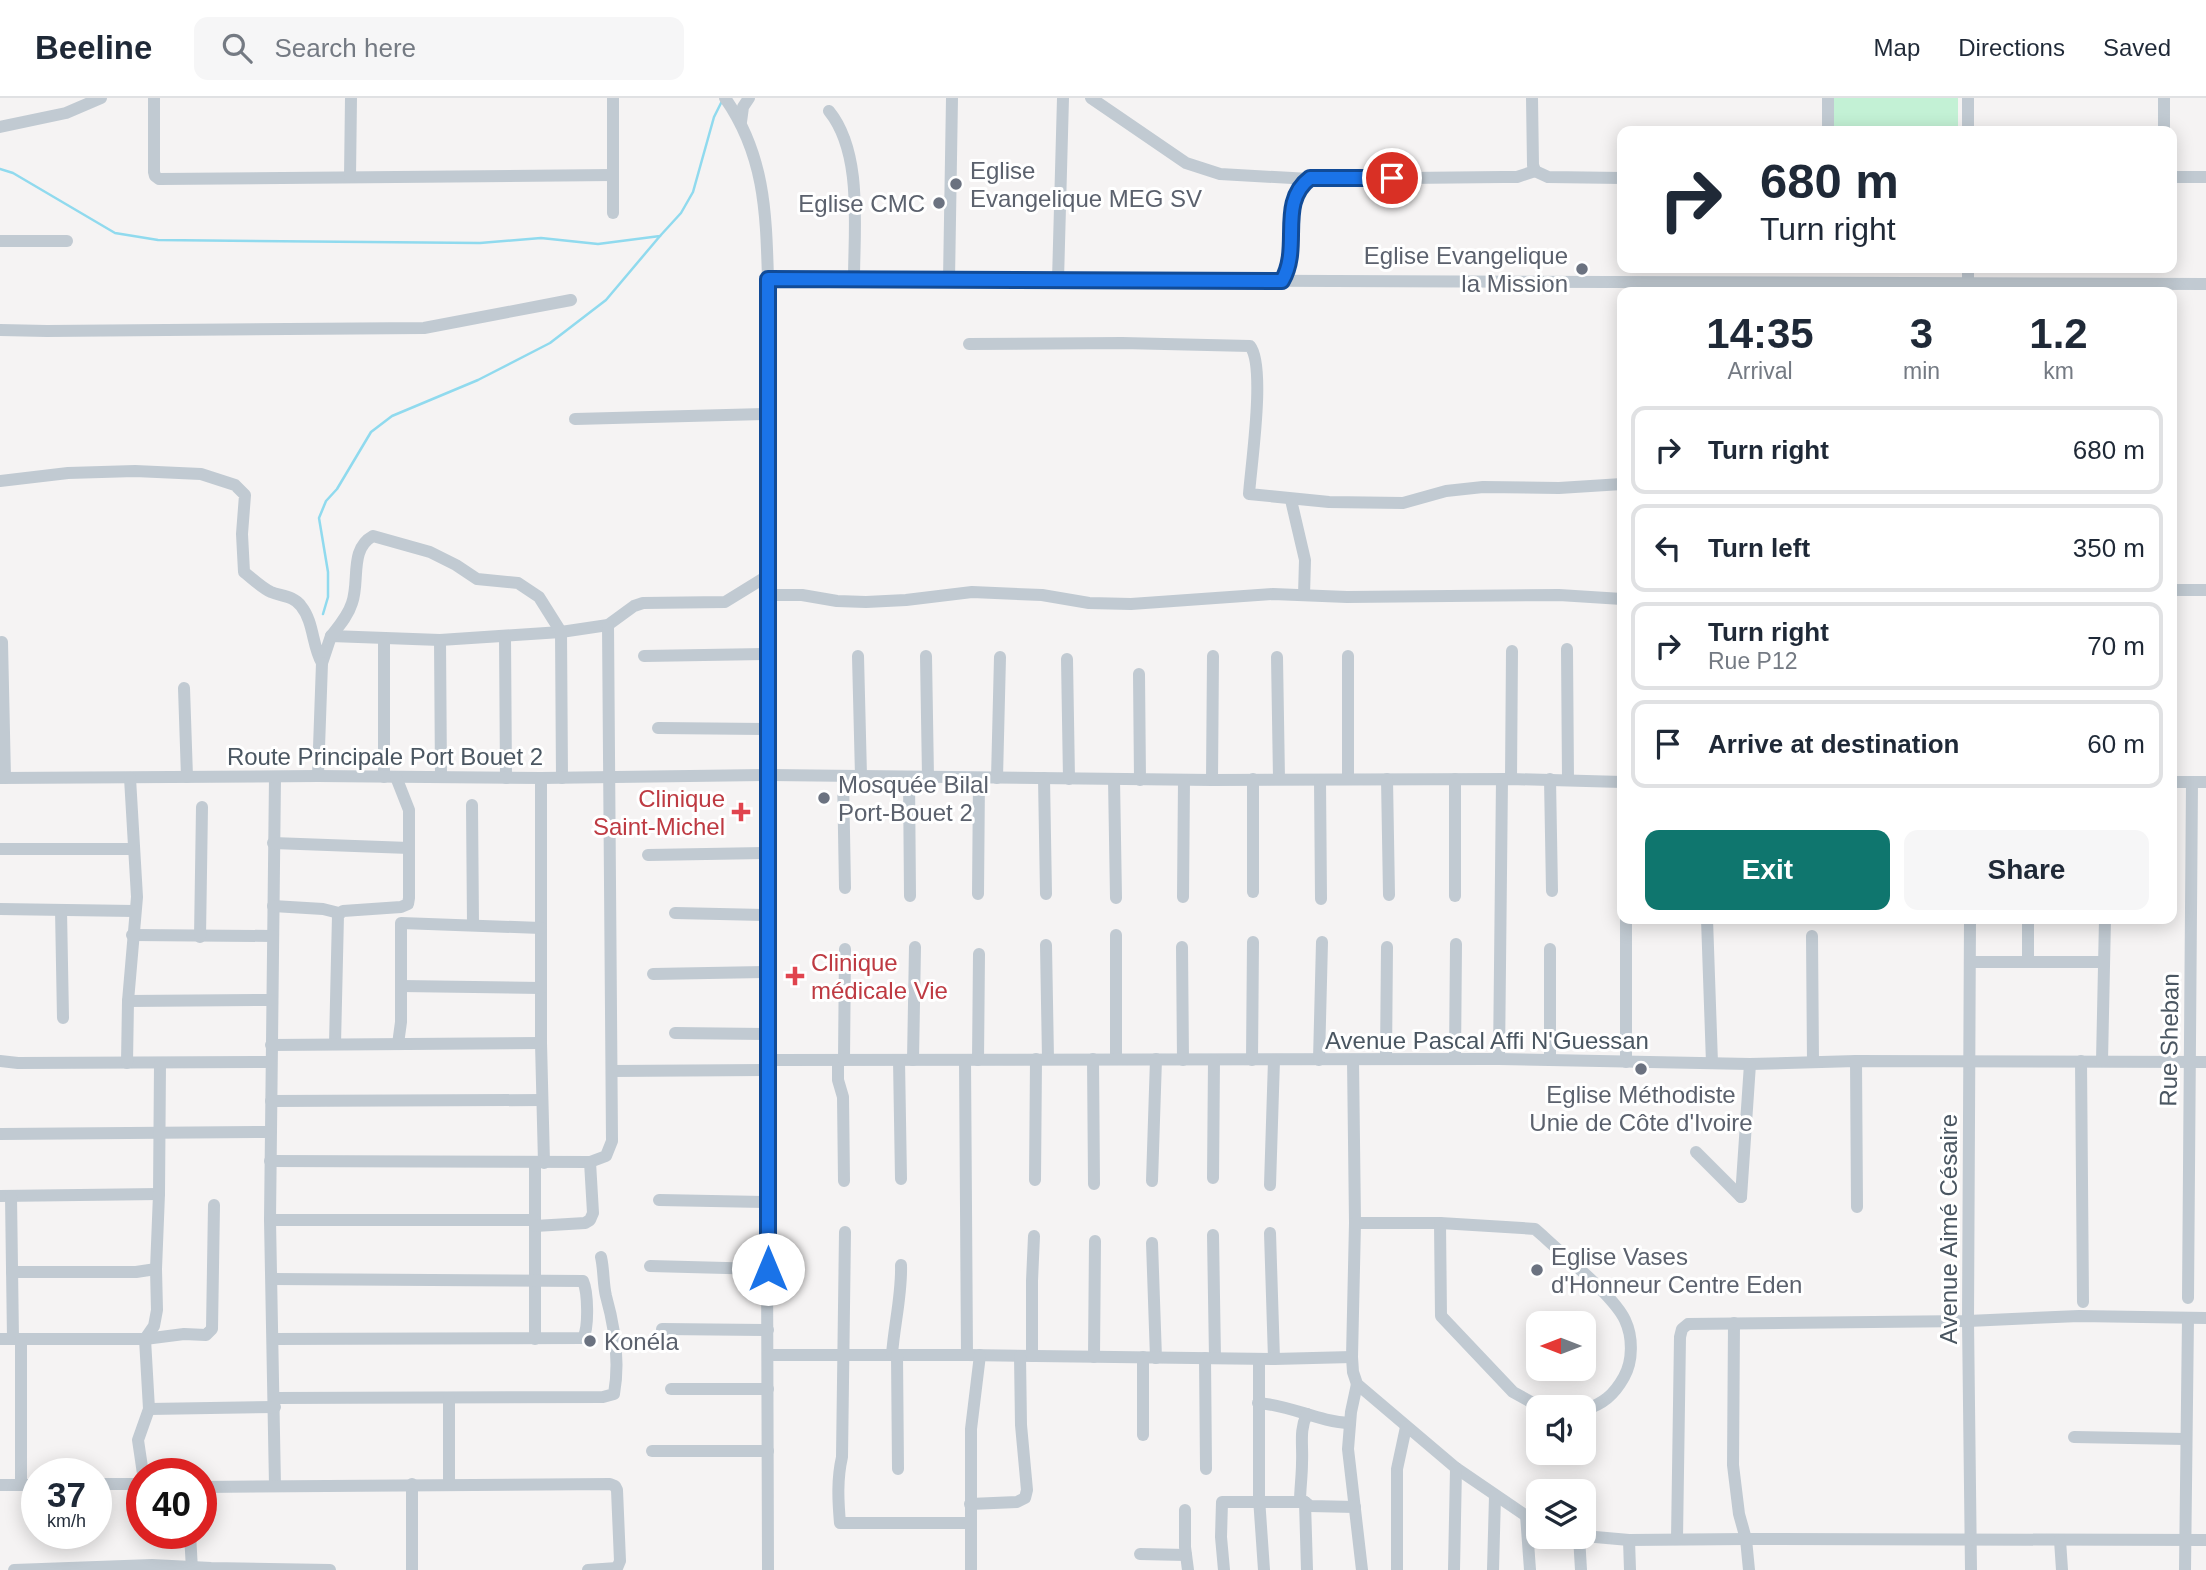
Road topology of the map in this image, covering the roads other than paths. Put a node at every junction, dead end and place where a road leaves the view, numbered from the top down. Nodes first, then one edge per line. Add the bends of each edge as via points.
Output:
1 (65, 98) edge
2 (101, 98) edge
3 (154, 98) edge
4 (351, 98) edge
5 (613, 98) edge
6 (749, 98) edge
7 (952, 98) edge
8 (1063, 98) edge
9 (1091, 98) edge
10 (1532, 98) edge
11 (1828, 98) edge
12 (1968, 98) edge
13 (2164, 98) edge
14 (727, 100) edge
15 (829, 111) dead end
16 (66, 113) junction
17 (741, 122) junction
18 (1828, 126) edge
19 (1968, 126) edge
20 (2164, 126) edge
21 (0, 127) edge
22 (1535, 172) junction
23 (613, 175) junction
24 (350, 177) junction
25 (2177, 177) edge
26 (2206, 177) edge
27 (1310, 178) junction
28 (1617, 178) edge
29 (613, 213) dead end
30 (0, 241) edge
31 (67, 241) dead end
32 (768, 279) junction
33 (854, 279) junction
34 (949, 280) junction
35 (1058, 280) junction
36 (1282, 281) junction
37 (2206, 284) edge
38 (1870, 287) edge
39 (2028, 287) edge
40 (571, 300) dead end
41 (0, 330) edge
42 (969, 344) dead end
43 (768, 415) junction
44 (575, 419) dead end
45 (0, 481) edge
46 (1617, 484) edge
47 (1292, 500) junction
48 (769, 575) junction
49 (2177, 590) edge
50 (2206, 590) edge
51 (769, 595) junction
52 (1304, 595) junction
53 (1617, 599) edge
54 (608, 625) junction
55 (561, 632) junction
56 (331, 636) junction
57 (505, 637) junction
58 (384, 638) junction
59 (440, 640) junction
60 (2, 642) edge
61 (1567, 649) dead end
62 (1512, 651) dead end
63 (769, 654) junction
64 (644, 656) dead end
65 (858, 656) dead end
66 (926, 656) dead end
67 (1213, 656) dead end
68 (1348, 656) dead end
69 (1000, 657) dead end
70 (1277, 657) dead end
71 (1067, 659) dead end
72 (322, 663) junction
73 (1139, 674) dead end
74 (184, 688) dead end
75 (658, 728) dead end
76 (769, 729) junction
77 (769, 775) junction
78 (318, 776) junction
79 (843, 776) junction
80 (861, 776) junction
81 (187, 777) junction
82 (275, 777) junction
83 (390, 777) junction
84 (441, 777) junction
85 (608, 777) junction
86 (909, 777) junction
87 (928, 777) junction
88 (3, 778) edge
89 (130, 778) junction
90 (506, 778) junction
91 (541, 778) junction
92 (562, 778) junction
93 (979, 778) junction
94 (998, 778) junction
95 (1044, 778) junction
96 (1069, 779) junction
97 (1114, 779) junction
98 (1253, 779) junction
99 (1279, 779) junction
100 (1348, 779) junction
101 (1387, 779) junction
102 (1455, 779) junction
103 (1507, 779) junction
104 (1550, 779) junction
105 (1140, 780) junction
106 (1184, 780) junction
107 (1212, 780) junction
108 (1320, 780) junction
109 (1568, 780) junction
110 (1617, 782) edge
111 (2177, 782) edge
112 (2199, 782) edge
113 (472, 805) dead end
114 (202, 807) dead end
115 (273, 844) junction
116 (409, 848) junction
117 (0, 849) edge
118 (134, 849) junction
119 (768, 853) junction
120 (648, 855) dead end
121 (845, 888) dead end
122 (1552, 891) dead end
123 (1253, 892) dead end
124 (978, 894) dead end
125 (1046, 894) dead end
126 (1389, 895) dead end
127 (910, 896) dead end
128 (1455, 896) dead end
129 (1183, 897) dead end
130 (1116, 898) dead end
131 (1321, 899) dead end
132 (273, 906) junction
133 (401, 907) junction
134 (0, 909) edge
135 (61, 910) junction
136 (134, 911) junction
137 (339, 913) junction
138 (675, 913) dead end
139 (767, 915) junction
140 (401, 923) junction
141 (1626, 924) edge
142 (1707, 924) edge
143 (1970, 924) edge
144 (2028, 924) edge
145 (2105, 924) edge
146 (472, 925) junction
147 (541, 928) junction
148 (132, 935) junction
149 (1116, 935) dead end
150 (273, 936) junction
151 (1812, 936) dead end
152 (200, 937) junction
153 (1253, 942) dead end
154 (1322, 942) dead end
155 (1456, 944) dead end
156 (1046, 945) dead end
157 (915, 947) dead end
158 (1182, 947) dead end
159 (1387, 947) dead end
160 (1550, 948) dead end
161 (845, 949) dead end
162 (979, 954) dead end
163 (1970, 962) junction
164 (2028, 962) junction
165 (2104, 962) junction
166 (766, 972) junction
167 (653, 974) dead end
168 (401, 986) junction
169 (541, 988) junction
170 (271, 1000) junction
171 (128, 1001) junction
172 (63, 1018) dead end
173 (675, 1033) dead end
174 (767, 1034) junction
175 (541, 1043) junction
176 (335, 1044) junction
177 (398, 1044) junction
178 (271, 1045) junction
179 (1042, 1059) junction
180 (1093, 1059) junction
181 (1115, 1059) junction
182 (1156, 1059) junction
183 (1386, 1059) junction
184 (1455, 1059) junction
185 (1499, 1059) junction
186 (841, 1060) junction
187 (906, 1060) junction
188 (971, 1060) junction
189 (1183, 1060) junction
190 (1214, 1060) junction
191 (1252, 1060) junction
192 (1274, 1060) junction
193 (1319, 1060) junction
194 (1353, 1060) junction
195 (1550, 1060) junction
196 (0, 1061) edge
197 (1856, 1061) junction
198 (1970, 1061) junction
199 (2081, 1061) junction
200 (2102, 1061) junction
201 (270, 1062) junction
202 (1626, 1062) junction
203 (1813, 1062) junction
204 (2189, 1062) junction
205 (2206, 1062) edge
206 (127, 1063) junction
207 (1712, 1063) junction
208 (160, 1064) junction
209 (1750, 1064) junction
210 (767, 1065) junction
211 (612, 1071) junction
212 (542, 1100) junction
213 (271, 1101) junction
214 (270, 1132) junction
215 (159, 1133) junction
216 (0, 1134) edge
217 (1696, 1152) dead end
218 (270, 1161) junction
219 (539, 1163) junction
220 (590, 1163) junction
221 (1213, 1178) dead end
222 (901, 1179) dead end
223 (1035, 1180) dead end
224 (844, 1181) dead end
225 (1152, 1181) dead end
226 (1094, 1184) dead end
227 (1270, 1185) dead end
228 (159, 1194) junction
229 (6, 1196) edge
230 (659, 1200) dead end
231 (767, 1202) junction
232 (214, 1205) dead end
233 (1857, 1208) dead end
234 (270, 1220) junction
235 (535, 1223) junction
236 (1355, 1223) junction
237 (1440, 1223) junction
238 (845, 1232) dead end
239 (1270, 1233) dead end
240 (1034, 1236) dead end
241 (1213, 1236) dead end
242 (1095, 1241) dead end
243 (1152, 1243) dead end
244 (601, 1258) dead end
245 (901, 1265) dead end
246 (650, 1266) dead end
247 (156, 1269) junction
248 (768, 1269) junction
249 (12, 1272) junction
250 (273, 1279) junction
251 (535, 1280) junction
252 (2188, 1298) dead end
253 (2083, 1302) dead end
254 (2188, 1318) junction
255 (2206, 1318) edge
256 (1968, 1321) junction
257 (1734, 1323) junction
258 (662, 1329) dead end
259 (768, 1329) junction
260 (11, 1339) edge
261 (145, 1339) junction
262 (274, 1339) junction
263 (535, 1339) junction
264 (974, 1355) junction
265 (768, 1356) junction
266 (844, 1356) junction
267 (895, 1356) junction
268 (1026, 1356) junction
269 (1094, 1357) junction
270 (1352, 1357) junction
271 (1150, 1358) junction
272 (1210, 1358) junction
273 (1259, 1359) junction
274 (1274, 1359) junction
275 (1357, 1384) junction
276 (671, 1389) dead end
277 (768, 1390) junction
278 (449, 1398) junction
279 (1526, 1399) edge
280 (275, 1402) junction
281 (1258, 1403) junction
282 (1596, 1406) edge
283 (149, 1409) junction
284 (1307, 1414) junction
285 (1350, 1423) junction
286 (1406, 1427) junction
287 (1143, 1435) dead end
288 (2074, 1437) dead end
289 (2185, 1439) junction
290 (652, 1451) dead end
291 (768, 1451) junction
292 (141, 1458) edge
293 (1456, 1468) junction
294 (898, 1469) dead end
295 (1206, 1469) dead end
296 (412, 1484) junction
297 (449, 1484) junction
298 (0, 1485) edge
299 (21, 1485) joint
300 (275, 1486) junction
301 (217, 1487) edge
302 (1495, 1496) junction
303 (1259, 1501) junction
304 (1303, 1502) junction
305 (970, 1504) junction
306 (1355, 1507) junction
307 (1185, 1510) dead end
308 (1526, 1516) edge
309 (970, 1523) junction
310 (1596, 1537) edge
311 (1677, 1539) junction
312 (1746, 1539) junction
313 (1971, 1539) junction
314 (1629, 1540) junction
315 (2060, 1540) junction
316 (2185, 1540) junction
317 (2206, 1541) edge
318 (190, 1549) edge
319 (1528, 1549) edge
320 (1582, 1549) edge
321 (1140, 1554) dead end
322 (1186, 1555) junction
323 (191, 1569) edge
324 (971, 1569) edge
325 (14, 1570) edge
326 (330, 1570) edge
327 (412, 1570) edge
328 (588, 1570) edge
329 (768, 1570) edge
330 (1188, 1570) edge
331 (1224, 1570) edge
332 (1264, 1570) edge
333 (1307, 1570) edge
334 (1362, 1570) edge
335 (1397, 1570) edge
336 (1454, 1570) edge
337 (1493, 1570) edge
338 (1530, 1570) edge
339 (1581, 1570) edge
340 (1630, 1570) edge
341 (1749, 1570) edge
342 (1970, 1570) edge
343 (2062, 1570) edge
344 (2185, 1570) edge

1 - 16 street
2 - 16 street
3 - 24 street via 154,172 159,179
4 - 24 street
5 - 23 street
6 - 17 street
7 - 34 street
8 - 35 street
9 - 27 street via 1186,163 1229,176
10 - 22 street
11 - 18 street
12 - 19 street
13 - 20 street
14 - 17 street
15 - 33 street via 841,128 854,174
16 - 21 street
17 - 32 street via 762,187
22 - 27 street via 1517,177
22 - 28 street via 1548,177
23 - 24 street
23 - 29 street
25 - 26 street
27 - 36 street via 1293,197 1291,261
30 - 31 street
32 - 33 street
32 - 43 street
33 - 34 street
34 - 35 street
35 - 36 street
36 - 38 street
37 - 39 street
40 - 41 street via 424,328
42 - 47 street via 1250,346 1256,387 1249,494
43 - 44 street
43 - 48 street
45 - 72 street via 135,471 201,474 235,485 245,495 244,572 270,592 301,604
46 - 47 street via 1483,487 1403,503
47 - 52 street via 1305,560
48 - 51 street
48 - 54 street via 725,603 643,603
49 - 50 street
51 - 52 street via 866,601 972,592 1131,604
51 - 63 street
52 - 53 street
54 - 55 street
54 - 85 street
55 - 56 street via 530,589 477,579 430,552 373,536 366,539 358,556 350,610
55 - 57 street
55 - 92 street
56 - 58 street
56 - 72 street
57 - 59 street
57 - 90 street
58 - 59 street
58 - 83 street
59 - 84 street
60 - 88 street
61 - 109 street
62 - 103 street
63 - 64 street
63 - 76 street
65 - 80 street
66 - 87 street
67 - 107 street
68 - 100 street
69 - 94 street
70 - 99 street
71 - 96 street
72 - 78 street
73 - 105 street
74 - 81 street
75 - 76 street
76 - 77 street
77 - 79 street, Route Principale Port Bouet 2
77 - 85 street, Route Principale Port Bouet 2
77 - 119 street
78 - 82 street, Route Principale Port Bouet 2
78 - 83 street, Route Principale Port Bouet 2
79 - 80 street, Route Principale Port Bouet 2
79 - 121 street
80 - 86 street, Route Principale Port Bouet 2
81 - 82 street, Route Principale Port Bouet 2
81 - 89 street, Route Principale Port Bouet 2
82 - 115 street
83 - 84 street, Route Principale Port Bouet 2
83 - 116 street via 409,810
84 - 90 street, Route Principale Port Bouet 2
85 - 92 street, Route Principale Port Bouet 2
85 - 211 street
86 - 87 street, Route Principale Port Bouet 2
86 - 127 street
87 - 93 street, Route Principale Port Bouet 2
88 - 89 street, Route Principale Port Bouet 2
89 - 118 street
90 - 91 street, Route Principale Port Bouet 2
91 - 92 street, Route Principale Port Bouet 2
91 - 147 street
93 - 94 street, Route Principale Port Bouet 2
93 - 124 street
94 - 95 street, Route Principale Port Bouet 2
95 - 96 street, Route Principale Port Bouet 2
95 - 125 street
96 - 97 street, Route Principale Port Bouet 2
97 - 105 street, Route Principale Port Bouet 2
97 - 130 street
98 - 99 street, Route Principale Port Bouet 2
98 - 107 street, Route Principale Port Bouet 2
98 - 123 street
99 - 108 street, Route Principale Port Bouet 2
100 - 101 street, Route Principale Port Bouet 2
100 - 108 street, Route Principale Port Bouet 2
101 - 102 street, Route Principale Port Bouet 2
101 - 126 street
102 - 103 street, Route Principale Port Bouet 2
102 - 128 street
103 - 104 street, Route Principale Port Bouet 2
103 - 185 street
104 - 109 street, Route Principale Port Bouet 2
104 - 122 street
105 - 106 street, Route Principale Port Bouet 2
106 - 107 street, Route Principale Port Bouet 2
106 - 129 street
108 - 131 street
109 - 110 street, Route Principale Port Bouet 2
111 - 112 street
112 - 204 street, Rue Sheban
113 - 146 street
114 - 152 street
115 - 116 street
115 - 132 street
116 - 133 street via 409,898
117 - 118 street
118 - 136 street
119 - 120 street
119 - 139 street
132 - 137 street
132 - 150 street
133 - 137 street
133 - 140 street
134 - 135 street
135 - 136 street
135 - 172 street
136 - 148 street
137 - 176 street
138 - 139 street
139 - 166 street
140 - 146 street
140 - 168 street
141 - 202 street
142 - 207 street
143 - 163 street, Avenue Aimé Césaire
144 - 164 street
145 - 165 street
146 - 147 street
147 - 169 street
148 - 152 street
148 - 171 street
149 - 181 street
150 - 152 street
150 - 170 street
151 - 203 street
153 - 191 street
154 - 193 street
155 - 184 street
156 - 179 street
157 - 187 street
158 - 189 street
159 - 183 street
160 - 195 street
161 - 186 street
162 - 188 street
163 - 164 street
163 - 198 street, Avenue Aimé Césaire
164 - 165 street
165 - 200 street
166 - 167 street
166 - 174 street
168 - 169 street
168 - 177 street
169 - 175 street
170 - 171 street
170 - 178 street
171 - 206 street
173 - 174 street
174 - 210 street
175 - 177 street
175 - 212 street
176 - 177 street
176 - 178 street
178 - 201 street
179 - 180 street, Avenue Pascal Affi N'Guessan
179 - 188 street, Avenue Pascal Affi N'Guessan
179 - 223 street
180 - 181 street, Avenue Pascal Affi N'Guessan
180 - 226 street
181 - 182 street, Avenue Pascal Affi N'Guessan
182 - 189 street, Avenue Pascal Affi N'Guessan
182 - 225 street
183 - 184 street, Avenue Pascal Affi N'Guessan
183 - 194 street, Avenue Pascal Affi N'Guessan
184 - 185 street, Avenue Pascal Affi N'Guessan
185 - 195 street, Avenue Pascal Affi N'Guessan
186 - 187 street, Avenue Pascal Affi N'Guessan
186 - 210 street, Avenue Pascal Affi N'Guessan
186 - 224 street
187 - 188 street, Avenue Pascal Affi N'Guessan
187 - 222 street
188 - 264 street
189 - 190 street, Avenue Pascal Affi N'Guessan
190 - 191 street, Avenue Pascal Affi N'Guessan
190 - 221 street
191 - 192 street, Avenue Pascal Affi N'Guessan
192 - 193 street, Avenue Pascal Affi N'Guessan
192 - 227 street
193 - 194 street, Avenue Pascal Affi N'Guessan
194 - 236 street
195 - 202 street, Avenue Pascal Affi N'Guessan
196 - 206 street
197 - 198 street, Avenue Pascal Affi N'Guessan
197 - 203 street, Avenue Pascal Affi N'Guessan
197 - 233 street
198 - 199 street, Avenue Pascal Affi N'Guessan
198 - 256 street, Avenue Aimé Césaire
199 - 200 street, Avenue Pascal Affi N'Guessan
199 - 253 street
200 - 204 street, Avenue Pascal Affi N'Guessan
201 - 208 street
201 - 213 street
202 - 207 street, Avenue Pascal Affi N'Guessan
203 - 209 street, Avenue Pascal Affi N'Guessan
204 - 205 street, Avenue Pascal Affi N'Guessan
204 - 252 street, Rue Sheban
206 - 208 street
207 - 209 street, Avenue Pascal Affi N'Guessan
208 - 215 street
209 - 217 street via 1741,1197
210 - 211 street, Avenue Pascal Affi N'Guessan
210 - 231 street
211 - 220 street via 611,1148 606,1156
212 - 213 street
212 - 219 street
213 - 214 street
214 - 215 street
214 - 218 street
215 - 216 street
215 - 228 street
218 - 219 street
218 - 234 street
219 - 220 street
219 - 235 street
220 - 235 street via 590,1220
228 - 229 street
228 - 247 street
229 - 249 street
230 - 231 street
231 - 248 street
232 - 261 street via 212,1329 206,1335
234 - 235 street
234 - 250 street
235 - 251 street
236 - 237 street
236 - 270 street
237 - 279 street via 1441,1316 1513,1392
237 - 282 street via 1535,1229 1611,1300 1625,1320 1631,1343 1627,1371 1610,1397
238 - 266 street
239 - 274 street
240 - 268 street
241 - 272 street
242 - 269 street
243 - 271 street
244 - 278 street via 614,1322 614,1394
245 - 267 street
246 - 248 street
247 - 249 street
247 - 261 street via 158,1310
248 - 259 street
249 - 260 street
250 - 251 street
250 - 262 street
251 - 263 street
251 - 263 street via 583,1281 586,1336
254 - 255 street
254 - 256 street
254 - 289 street
256 - 257 street
256 - 313 street, Avenue Aimé Césaire
257 - 311 street via 1688,1324 1682,1329
257 - 312 street via 1733,1465
258 - 259 street
259 - 265 street
260 - 261 street
260 - 299 street
261 - 283 street
262 - 263 street
262 - 280 street
264 - 267 street
264 - 268 street
264 - 305 street
265 - 266 street
265 - 277 street
266 - 267 street
266 - 309 street via 837,1498 840,1523
267 - 294 street
268 - 269 street
268 - 305 street via 1021,1425 1025,1498
269 - 271 street
270 - 274 street
270 - 275 street
271 - 272 street
271 - 287 street
272 - 273 street
272 - 295 street
273 - 274 street
273 - 281 street
275 - 285 street
275 - 286 street
276 - 277 street
277 - 291 street
278 - 280 street
278 - 297 street
280 - 283 street
280 - 300 street
281 - 284 street
281 - 303 street
283 - 292 street via 138,1440
284 - 285 street
284 - 304 street via 1301,1433
285 - 306 street via 1348,1449
286 - 293 street
286 - 335 street via 1397,1469
288 - 289 street
289 - 316 street
290 - 291 street
291 - 329 street
293 - 302 street
293 - 336 street
296 - 297 street
296 - 300 street
296 - 327 street
297 - 328 street via 615,1486 620,1561 611,1570
298 - 299 street
300 - 301 street
302 - 308 street
302 - 337 street
303 - 304 street
303 - 331 street via 1222,1502
303 - 332 street
304 - 306 street
304 - 333 street
305 - 309 street
306 - 334 street
307 - 322 street
309 - 324 street
310 - 314 street
311 - 312 street
311 - 314 street
312 - 313 street
312 - 341 street
313 - 315 street
313 - 342 street, Avenue Aimé Césaire
314 - 340 street
315 - 316 street
315 - 343 street
316 - 317 street
316 - 344 street
318 - 323 street
319 - 338 street
320 - 339 street
321 - 322 street
322 - 330 street
323 - 325 street via 152,1565
323 - 326 street

